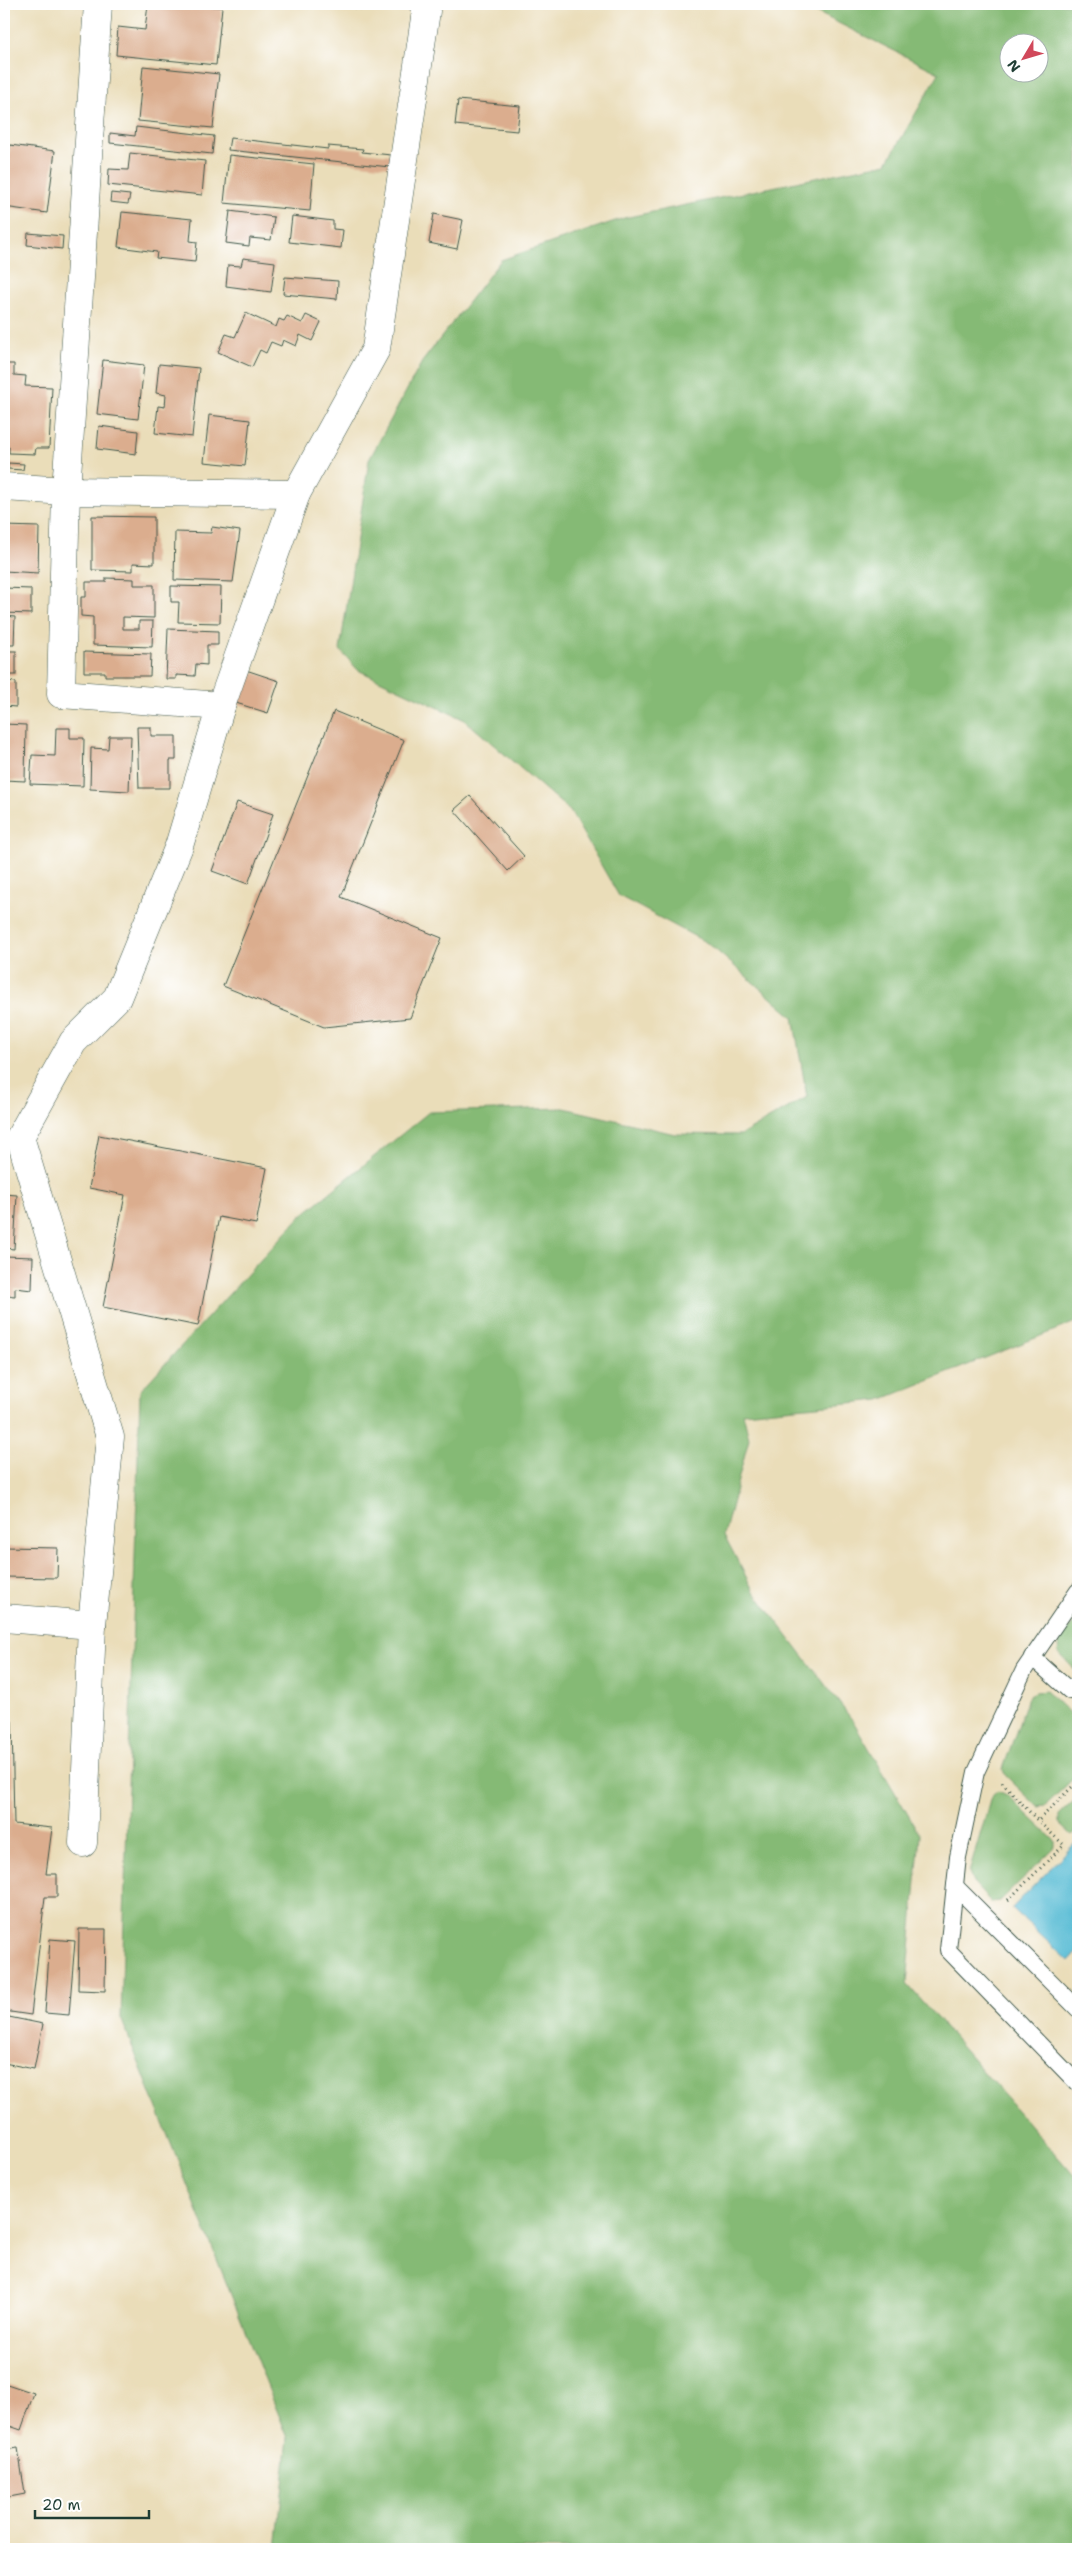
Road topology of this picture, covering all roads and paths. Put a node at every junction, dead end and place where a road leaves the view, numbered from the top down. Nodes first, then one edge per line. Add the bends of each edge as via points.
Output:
1 (98, 4) edge
2 (422, 4) edge
3 (4, 487) edge
4 (66, 491) junction
5 (296, 494) junction
6 (221, 706) junction
7 (1078, 1591) edge
8 (4, 1618) edge
9 (92, 1625) junction
10 (1032, 1657) junction
11 (1078, 1683) edge
12 (982, 1760) junction
13 (1078, 1781) edge
14 (1038, 1821) junction
15 (83, 1843) dead end
16 (955, 1886) junction
17 (988, 1919) junction
18 (1078, 2009) edge
19 (1078, 2084) edge

1 - 4 street
2 - 5 street via 426,10 376,349
3 - 4 street
4 - 5 street
4 - 6 street via 61,694
5 - 6 street
6 - 9 street via 179,846 117,998 73,1042 20,1137 110,1437
7 - 10 lane
8 - 9 street
9 - 15 street
10 - 11 lane via 1070,1691
10 - 12 lane
12 - 14 path
12 - 16 lane via 976,1772 958,1856
13 - 14 path
14 - 17 path via 1064,1845
16 - 17 lane
16 - 19 lane via 948,1950
17 - 18 lane

